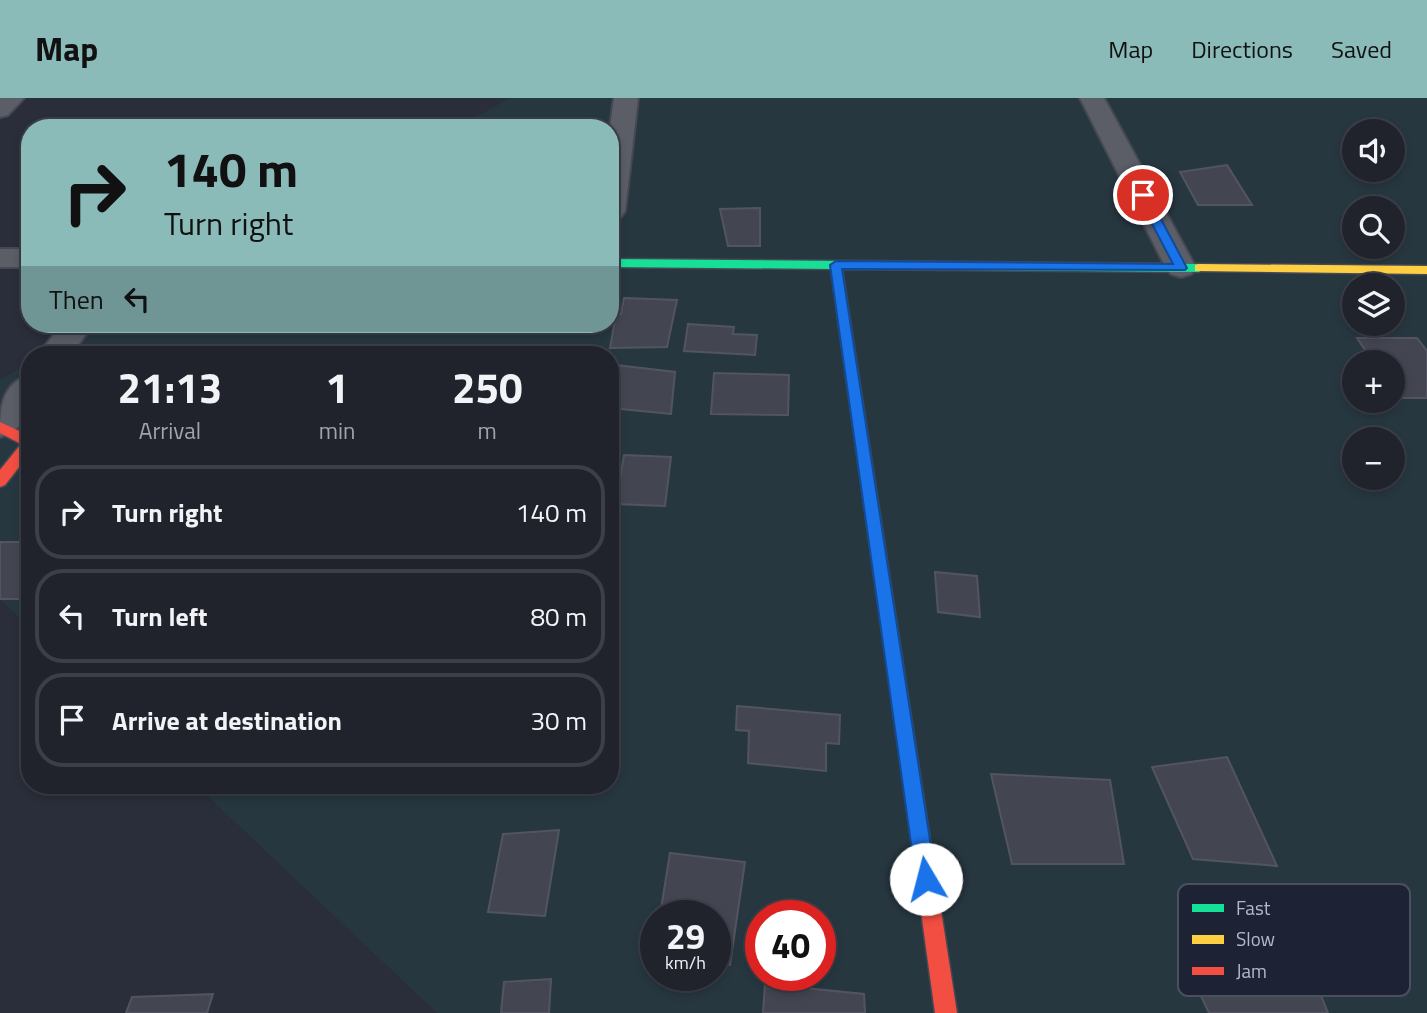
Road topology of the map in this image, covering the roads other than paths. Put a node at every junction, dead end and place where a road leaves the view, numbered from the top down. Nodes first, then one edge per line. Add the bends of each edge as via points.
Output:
1 (12, 98) edge
2 (626, 98) edge
3 (1092, 98) edge
4 (0, 110) edge
5 (619, 151) edge
6 (0, 258) edge
7 (21, 258) edge
8 (619, 263) edge
9 (836, 265) junction
10 (1181, 268) junction
11 (1427, 270) edge
12 (21, 398) edge
13 (0, 426) edge
14 (21, 437) edge
15 (21, 454) edge
16 (0, 481) edge
17 (946, 1013) edge

1 - 4 street
2 - 5 street
3 - 10 street
6 - 7 street
8 - 9 street
9 - 10 street
9 - 17 street
10 - 11 street
12 - 13 street
13 - 14 street
15 - 16 street

